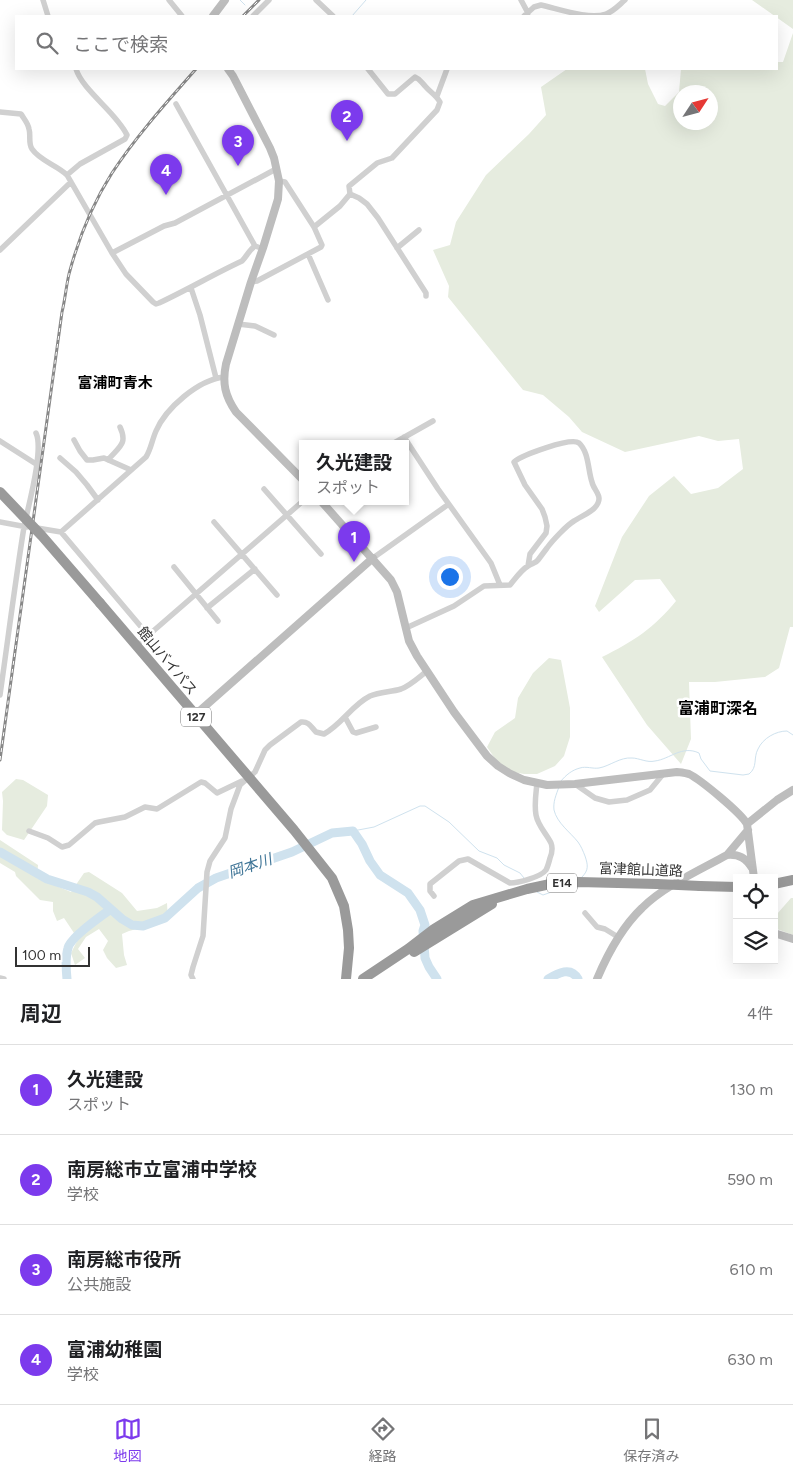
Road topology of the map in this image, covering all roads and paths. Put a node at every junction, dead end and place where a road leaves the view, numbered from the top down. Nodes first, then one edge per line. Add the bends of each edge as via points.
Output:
1 (43, 0) edge
2 (169, 0) edge
3 (225, 0) edge
4 (269, 0) edge
5 (316, 0) edge
6 (521, 0) edge
7 (625, 0) edge
8 (48, 15) edge
9 (181, 15) edge
10 (214, 15) edge
11 (254, 15) edge
12 (332, 15) edge
13 (526, 15) edge
14 (585, 15) edge
15 (604, 15) edge
16 (76, 70) edge
17 (229, 70) edge
18 (369, 70) edge
19 (447, 70) edge
20 (437, 96) junction
21 (176, 104) dead end
22 (0, 112) edge
23 (276, 169) junction
24 (67, 175) junction
25 (279, 181) junction
26 (70, 182) junction
27 (350, 194) junction
28 (227, 195) junction
29 (314, 227) junction
30 (420, 230) dead end
31 (259, 247) junction
32 (397, 248) junction
33 (0, 250) edge
34 (112, 254) junction
35 (308, 254) junction
36 (250, 282) junction
37 (191, 288) junction
38 (426, 296) dead end
39 (328, 300) dead end
40 (238, 324) junction
41 (274, 335) dead end
42 (220, 378) junction
43 (433, 421) dead end
44 (120, 427) dead end
45 (36, 433) dead end
46 (404, 437) junction
47 (74, 440) dead end
48 (399, 440) edge
49 (406, 440) edge
50 (0, 441) edge
51 (409, 445) edge
52 (60, 458) dead end
53 (108, 460) junction
54 (36, 464) junction
55 (131, 470) junction
56 (299, 476) edge
57 (264, 489) dead end
58 (0, 492) edge
59 (98, 500) junction
60 (299, 504) edge
61 (325, 505) edge
62 (446, 506) dead end
63 (286, 515) junction
64 (0, 522) edge
65 (214, 522) dead end
66 (24, 526) junction
67 (61, 532) junction
68 (241, 554) junction
69 (321, 554) dead end
70 (373, 558) junction
71 (528, 566) junction
72 (174, 567) dead end
73 (255, 569) junction
74 (500, 585) junction
75 (196, 594) junction
76 (277, 595) dead end
77 (207, 608) junction
78 (218, 621) dead end
79 (406, 628) junction
80 (148, 635) junction
81 (136, 646) junction
82 (427, 671) junction
83 (0, 695) edge
84 (195, 715) junction
85 (345, 717) junction
86 (376, 728) dead end
87 (664, 773) junction
88 (246, 779) junction
89 (537, 784) junction
90 (575, 784) junction
91 (793, 790) edge
92 (748, 827) junction
93 (28, 831) dead end
94 (727, 855) junction
95 (754, 874) edge
96 (793, 880) edge
97 (778, 883) edge
98 (733, 887) edge
99 (515, 888) junction
100 (434, 896) dead end
101 (585, 913) dead end
102 (348, 930) junction
103 (778, 934) edge
104 (618, 937) junction
105 (793, 939) edge
106 (409, 952) junction
107 (0, 978) edge
108 (4, 979) edge
109 (194, 979) edge
110 (339, 979) edge
111 (346, 979) edge
112 (363, 979) edge
113 (373, 979) edge
114 (597, 979) edge

1 - 8 street
2 - 9 street
3 - 10 street
4 - 11 street
5 - 12 street
6 - 13 street
7 - 15 street
13 - 14 street via 541,5
16 - 24 street via 81,80 127,135
17 - 23 street via 270,148
18 - 20 street via 388,94 396,94 415,77
19 - 20 street
20 - 27 street via 440,102 437,110 392,158 377,163 349,186
21 - 28 street
22 - 24 street via 21,114 29,126 32,148
23 - 25 street
23 - 28 street
24 - 26 street
25 - 29 street via 290,188
25 - 31 street via 278,199
26 - 33 street
26 - 34 street
27 - 29 street
27 - 32 street via 368,204
28 - 31 street
28 - 34 street
29 - 35 street via 322,245
30 - 32 street
31 - 36 street
31 - 37 street via 250,250 246,258
32 - 38 street
34 - 37 street via 156,304
35 - 36 street
35 - 39 street
36 - 40 street
37 - 42 street
40 - 41 street via 255,326
40 - 42 street
42 - 55 street via 204,383 172,408 155,432 146,457
42 - 56 street via 236,412
43 - 46 street
44 - 53 street via 124,440
45 - 54 street via 39,442
46 - 48 street
46 - 49 street
47 - 53 street via 87,460
50 - 54 street
51 - 74 street via 491,563
52 - 59 street via 87,484
53 - 55 street
54 - 66 street
55 - 59 street
57 - 63 street
58 - 81 highway, 館山バイパス / 127, bridge
59 - 67 street
60 - 63 street
61 - 70 street
62 - 70 street
63 - 68 street
63 - 69 street
64 - 66 street
65 - 68 street
66 - 67 street
66 - 83 street
67 - 80 street
68 - 73 street
68 - 75 street
70 - 79 street via 397,592
70 - 84 street
71 - 71 street via 530,554 546,534 547,526 542,509 524,485 514,462 556,445 580,444 588,460 599,501 593,509 571,522 538,561
71 - 74 street via 510,585
72 - 75 street
73 - 76 street
73 - 77 street
74 - 79 street via 484,586 454,606
75 - 77 street
75 - 80 street
77 - 78 street
79 - 82 street via 409,641
80 - 81 street
81 - 84 highway, 館山バイパス / 127
82 - 85 street via 408,686 370,696
82 - 89 street via 487,756 509,773
84 - 88 highway, 館山バイパス / 127
85 - 86 street via 353,732
85 - 88 street via 324,734 301,722 270,745 255,772
87 - 90 street
87 - 90 street via 650,790 627,800 609,802 595,798
87 - 92 street via 691,775 720,797 744,819
88 - 93 street via 217,793 201,782 157,809 145,807 125,817 95,824 62,847
88 - 102 highway, 館山バイパス / 127 via 294,830 332,878 344,906
88 - 109 street via 240,785 231,809 225,838 207,872 203,936 193,967
89 - 90 street
89 - 99 street via 536,814 552,847 551,855 542,874
91 - 92 street via 776,800
92 - 94 street
92 - 95 street
94 - 95 street via 741,856 748,861
94 - 104 street via 648,902
96 - 97 highway
98 - 99 highway, 富津館山道路 / E14, bridge via 579,882
99 - 100 street via 468,859 459,861 430,884
99 - 106 highway, 富津館山道路 via 478,912 436,932
101 - 104 street via 597,926
102 - 110 highway, 館山バイパス / 127
102 - 111 highway, 館山バイパス / 127 via 350,948
103 - 105 street
104 - 114 street
106 - 112 highway
106 - 113 highway
107 - 108 street

